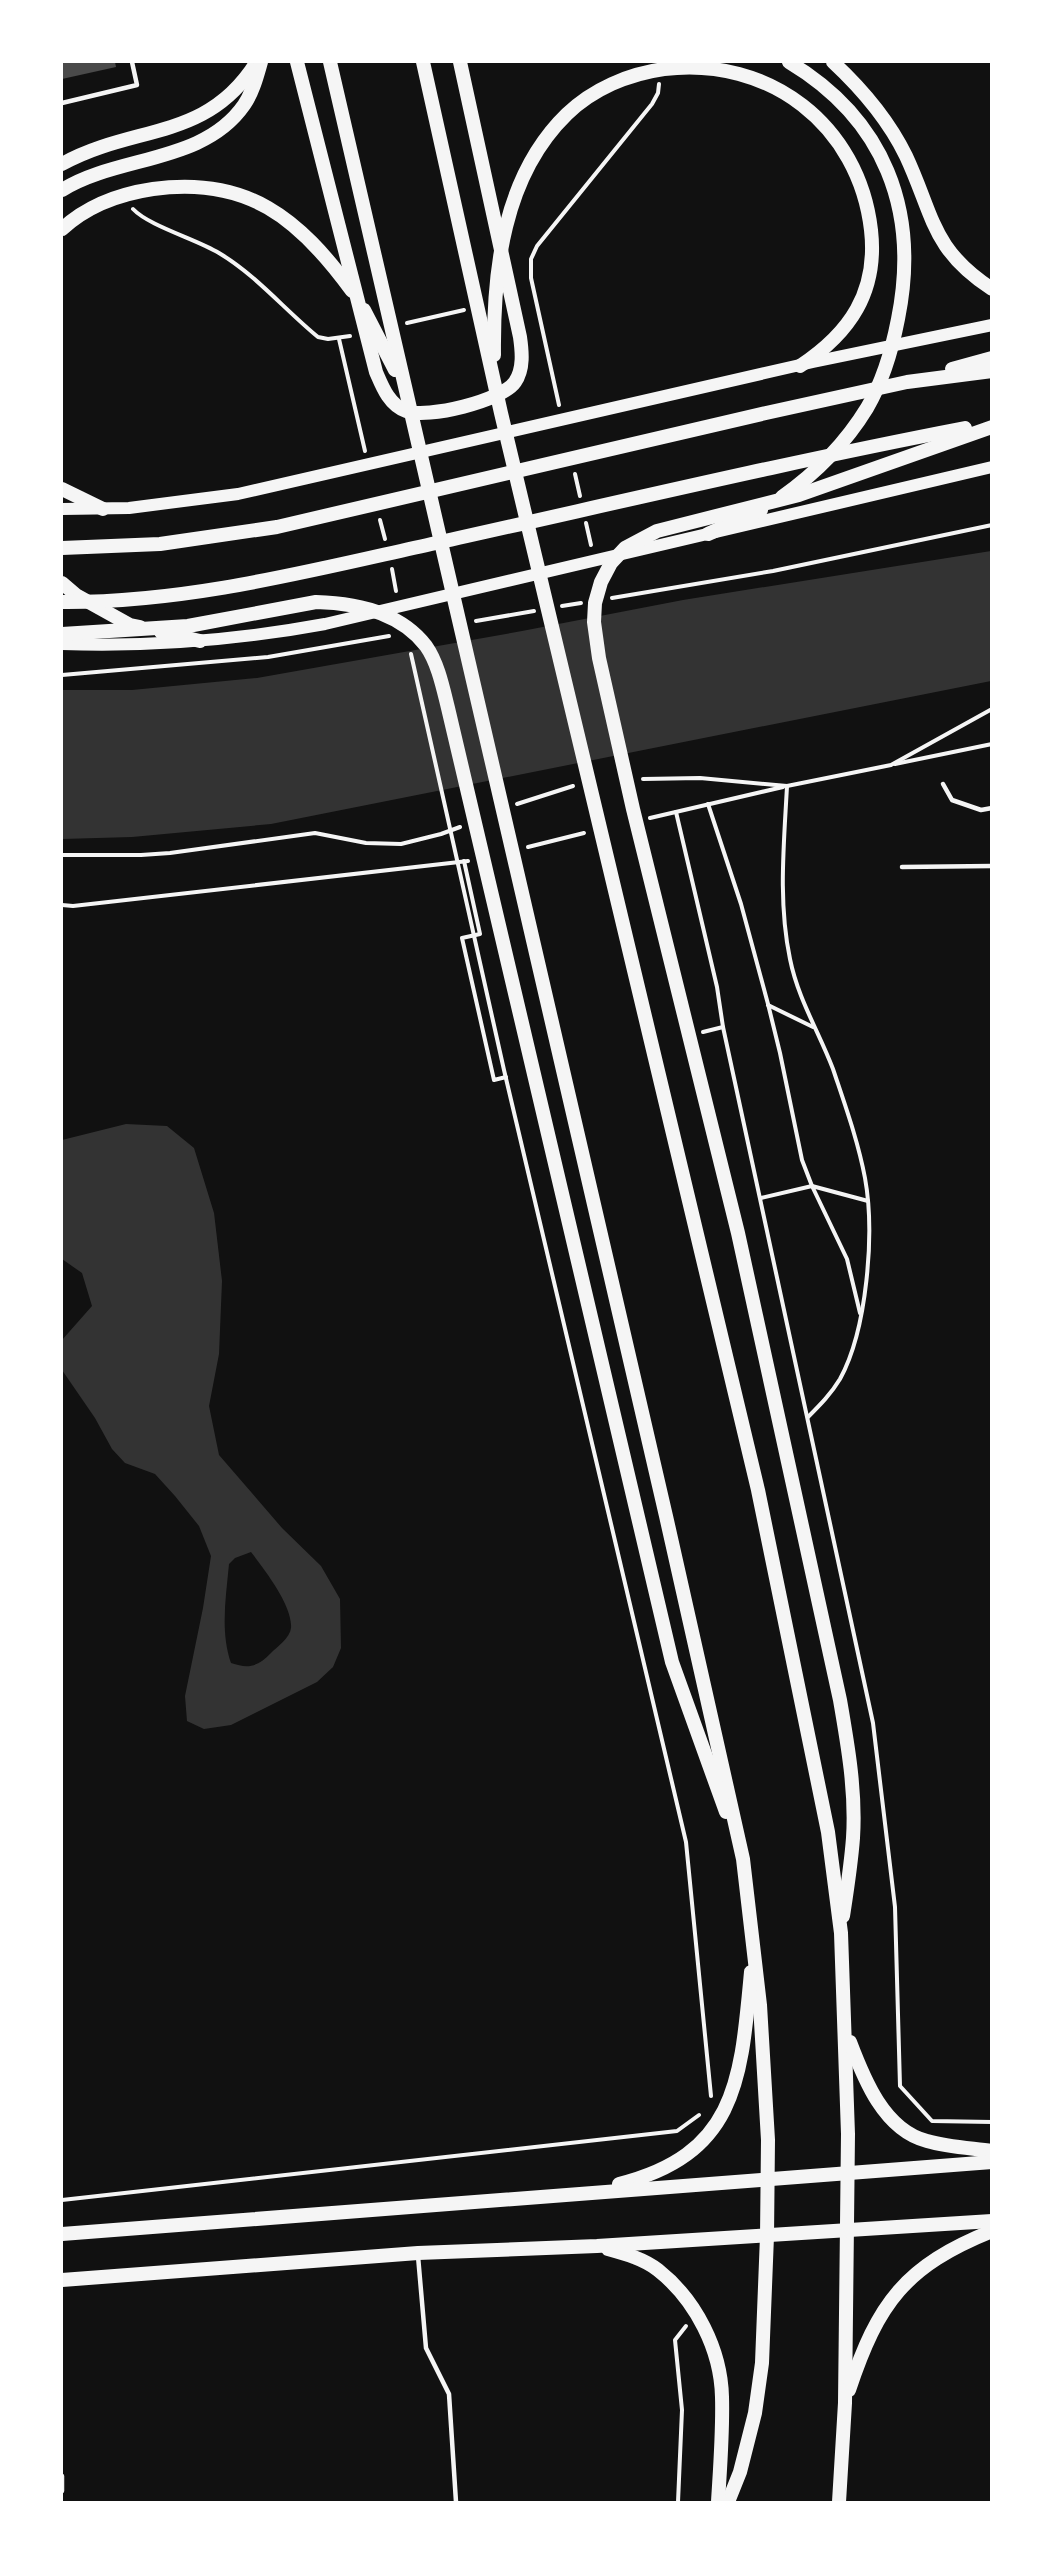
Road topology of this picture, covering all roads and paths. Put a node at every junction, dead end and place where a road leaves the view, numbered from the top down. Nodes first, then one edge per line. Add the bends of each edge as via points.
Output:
1 (132, 62) edge
2 (259, 62) edge
3 (297, 62) edge
4 (330, 62) edge
5 (423, 62) edge
6 (460, 62) edge
7 (789, 62) edge
8 (833, 62) edge
9 (659, 84) dead end
10 (62, 103) edge
11 (62, 164) edge
12 (62, 190) edge
13 (126, 202) dead end
14 (62, 228) edge
15 (992, 289) edge
16 (473, 308) dead end
17 (406, 323) dead end
18 (992, 325) edge
19 (992, 358) edge
20 (800, 366) junction
21 (992, 371) edge
22 (907, 382) junction
23 (559, 405) dead end
24 (501, 413) junction
25 (992, 425) edge
26 (414, 426) junction
27 (367, 460) dead end
28 (992, 467) edge
29 (62, 489) edge
30 (62, 509) edge
31 (103, 509) junction
32 (380, 517) dead end
33 (992, 525) edge
34 (708, 534) junction
35 (385, 540) dead end
36 (62, 548) edge
37 (390, 563) dead end
38 (62, 583) edge
39 (398, 598) dead end
40 (608, 598) dead end
41 (62, 602) edge
42 (584, 603) dead end
43 (561, 606) dead end
44 (537, 610) dead end
45 (467, 622) dead end
46 (62, 634) edge
47 (397, 635) dead end
48 (200, 641) junction
49 (408, 643) dead end
50 (62, 644) edge
51 (62, 675) edge
52 (992, 709) edge
53 (992, 744) edge
54 (891, 765) junction
55 (633, 779) dead end
56 (579, 784) dead end
57 (943, 784) dead end
58 (787, 786) junction
59 (708, 804) junction
60 (507, 808) dead end
61 (992, 808) edge
62 (676, 812) junction
63 (635, 815) junction
64 (463, 825) dead end
65 (592, 831) dead end
66 (527, 847) dead end
67 (62, 855) edge
68 (483, 857) junction
69 (464, 861) junction
70 (992, 866) edge
71 (902, 867) dead end
72 (62, 904) edge
73 (768, 1004) junction
74 (702, 1026) dead end
75 (723, 1027) junction
76 (813, 1027) junction
77 (506, 1077) junction
78 (812, 1186) junction
79 (761, 1198) junction
80 (868, 1201) junction
81 (861, 1317) junction
82 (808, 1417) junction
83 (743, 1859) junction
84 (841, 1933) junction
85 (753, 1940) junction
86 (846, 2032) junction
87 (707, 2103) dead end
88 (702, 2110) dead end
89 (992, 2122) edge
90 (992, 2151) edge
91 (992, 2162) edge
92 (849, 2173) junction
93 (768, 2178) junction
94 (580, 2194) junction
95 (62, 2200) edge
96 (992, 2221) edge
97 (848, 2231) junction
98 (992, 2231) edge
99 (62, 2234) edge
100 (767, 2236) junction
101 (597, 2246) junction
102 (418, 2253) junction
103 (62, 2280) edge
104 (690, 2321) dead end
105 (845, 2403) junction
106 (62, 2476) edge
107 (62, 2491) edge
108 (456, 2502) edge
109 (678, 2502) edge
110 (718, 2502) edge
111 (728, 2502) edge
112 (839, 2502) edge

1 - 10 lane via 137,85
2 - 11 main road via 230,96 199,117 180,126 100,147
2 - 12 main road via 255,83 244,104 212,135 178,150 90,175
3 - 6 main road via 376,372 394,403 405,411 420,413 494,397 507,391 521,368 520,337
4 - 26 main road
5 - 24 main road
7 - 34 main road via 839,98 880,152 900,214 905,256 901,306 878,386 839,447 783,496 745,519
8 - 15 main road via 862,90 892,130 940,240 971,275
9 - 23 path via 652,104 537,246 531,259 531,278
13 - 27 path via 142,217 221,254 318,337 339,339
14 - 26 main road via 116,197 193,185 250,198 276,212 303,233 351,290 392,360
16 - 17 path
18 - 20 main road
19 - 22 main road
20 - 24 main road via 822,351 848,324 865,293 871,270 869,215 847,154 829,129 806,108 761,80 705,68 646,72 617,81 567,115 529,166 517,194 506,228 494,314 494,361
20 - 31 main road via 291,484 193,501
21 - 22 main road
22 - 36 main road via 277,527 160,544
24 - 84 main road via 758,1490 828,1832
25 - 41 main road via 880,445 296,574 149,598
25 - 63 main road via 799,495 657,531 625,548 611,563 601,582 594,622
26 - 83 main road
28 - 34 main road
29 - 31 main road
30 - 31 main road
32 - 35 path
33 - 40 path via 773,571
34 - 48 main road via 325,624
37 - 39 path
38 - 48 main road via 130,625
42 - 43 path
44 - 45 path
46 - 68 main road via 188,626 316,602 357,606 404,624 426,647 446,697
47 - 51 path via 268,657
48 - 50 main road
49 - 77 path
52 - 54 path
53 - 54 path
54 - 58 path
55 - 58 path via 700,778
56 - 60 path
57 - 61 lane via 952,800 981,810
58 - 59 path
58 - 76 path via 782,888 785,922 795,977
59 - 62 path
59 - 73 path
62 - 63 path
62 - 75 path
63 - 84 main road via 738,1233 840,1700 852,1773 853,1806 851,1860
64 - 67 path via 401,844 366,843 315,832 170,853
65 - 66 path
68 - 69 path
68 - 83 main road via 672,1662
69 - 72 path via 73,906
69 - 77 path via 480,934 462,938 494,1080
70 - 71 lane
73 - 76 path
73 - 78 path via 800,1150
74 - 75 path via 703,1032
75 - 79 path
76 - 80 path via 852,1125
77 - 87 path via 686,1842 711,2096
78 - 79 path
78 - 80 path
78 - 81 path via 847,1259
79 - 82 path
80 - 81 path via 868,1254
81 - 82 path via 841,1377
82 - 89 path via 873,1723 895,1906 900,2086 932,2121
83 - 85 main road
84 - 86 main road
85 - 93 main road
85 - 94 main road via 740,2067 724,2112 709,2134 669,2165 641,2178
86 - 90 main road via 870,2089 898,2125 925,2141
86 - 92 main road
88 - 95 path via 677,2131
91 - 92 main road
92 - 93 main road
92 - 97 main road
93 - 94 main road
93 - 100 main road
94 - 99 main road
96 - 97 main road
97 - 100 main road
97 - 105 main road
98 - 105 main road via 937,2256 897,2292 861,2354
100 - 101 main road
100 - 111 main road via 761,2373 740,2472
101 - 102 main road
101 - 110 main road via 633,2256 658,2270 697,2313 708,2335 722,2395
102 - 103 main road
102 - 108 lane via 426,2348 449,2394
104 - 109 path via 675,2340 682,2410
105 - 112 main road
106 - 107 lane

